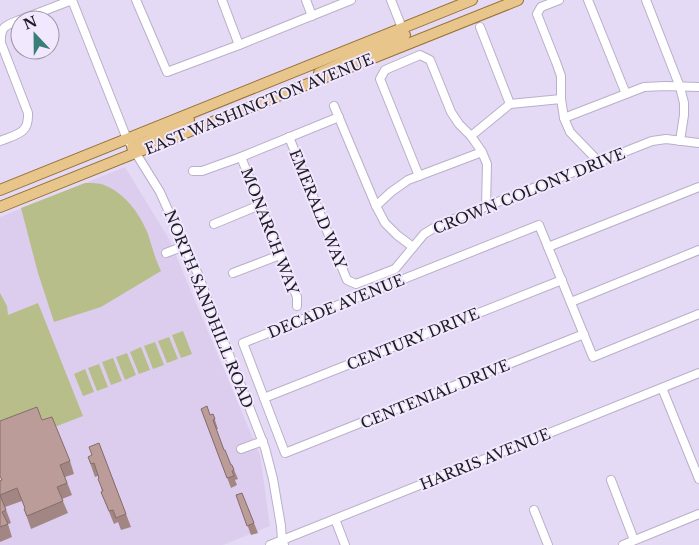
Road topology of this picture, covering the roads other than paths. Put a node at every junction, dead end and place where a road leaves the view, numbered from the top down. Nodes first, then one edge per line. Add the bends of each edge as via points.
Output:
1 (72, 0) edge
2 (136, 0) edge
3 (222, 0) edge
4 (306, 0) edge
5 (351, 0) edge
6 (391, 0) edge
7 (472, 0) edge
8 (500, 0) edge
9 (518, 0) edge
10 (559, 0) edge
11 (588, 0) edge
12 (646, 0) edge
13 (46, 10) edge
14 (312, 16) junction
15 (478, 22) junction
16 (10, 24) edge
17 (405, 36) junction
18 (239, 45) junction
19 (680, 87) junction
20 (699, 87) edge
21 (626, 94) junction
22 (561, 99) junction
23 (510, 104) junction
24 (334, 106) dead end
25 (339, 117) junction
26 (564, 118) junction
27 (471, 136) junction
28 (289, 137) junction
29 (0, 141) edge
30 (680, 141) junction
31 (699, 144) edge
32 (132, 146) junction
33 (482, 152) junction
34 (241, 157) junction
35 (599, 162) junction
36 (193, 171) dead end
37 (419, 176) junction
38 (699, 187) edge
39 (0, 190) edge
40 (260, 205) junction
41 (376, 206) junction
42 (0, 207) edge
43 (486, 207) junction
44 (214, 224) dead end
45 (184, 246) junction
46 (414, 246) junction
47 (548, 248) junction
48 (699, 250) edge
49 (166, 253) dead end
50 (280, 254) junction
51 (233, 273) dead end
52 (347, 280) joint
53 (562, 280) junction
54 (571, 302) junction
55 (297, 306) dead end
56 (699, 314) edge
57 (584, 334) junction
58 (699, 373) edge
59 (662, 388) junction
60 (264, 398) junction
61 (262, 441) junction
62 (241, 449) dead end
63 (286, 453) joint
64 (699, 479) edge
65 (610, 480) dead end
66 (534, 510) dead end
67 (699, 514) edge
68 (335, 519) junction
69 (634, 540) junction
70 (283, 543) edge
71 (270, 545) edge
72 (345, 545) edge
73 (548, 545) edge
74 (623, 545) edge

1 - 13 street
1 - 32 street, NORTH SANDHILL ROAD
2 - 18 street via 167,72
3 - 18 street
4 - 14 street
5 - 14 street
6 - 17 street
7 - 17 main road, EAST WASHINGTON AVENUE
8 - 15 main road
9 - 15 main road, EAST WASHINGTON AVENUE
10 - 22 street via 541,7 537,14 561,76
11 - 21 street
12 - 19 street
14 - 18 street
15 - 17 main road, EAST WASHINGTON AVENUE
15 - 23 street
16 - 29 street via 2,30 1,43 28,112 29,123 20,133
17 - 32 main road, EAST WASHINGTON AVENUE via 270,99
17 - 32 main road, EAST WASHINGTON AVENUE via 208,106 193,118
19 - 20 street
19 - 21 street via 644,87
19 - 30 street via 684,103
21 - 26 street
22 - 23 street
22 - 26 street
23 - 27 street
24 - 25 street
25 - 28 street
25 - 41 street
26 - 35 street via 570,132
27 - 33 street
27 - 37 street via 451,112 430,60 420,55 385,70 380,79
28 - 34 street
28 - 52 street, EMERALD WAY
30 - 31 street, CROWN COLONY DRIVE
30 - 35 street, CROWN COLONY DRIVE via 666,138 652,141
32 - 39 main road, EAST WASHINGTON AVENUE
32 - 42 main road, EAST WASHINGTON AVENUE
32 - 45 street, NORTH SANDHILL ROAD via 160,192
33 - 37 street
33 - 43 street via 486,164
34 - 36 street via 202,171
34 - 40 street, MONARCH WAY
35 - 43 street, CROWN COLONY DRIVE
37 - 41 street via 408,180
38 - 47 street
40 - 44 street
40 - 50 street, MONARCH WAY
41 - 46 street via 385,223
43 - 46 street, CROWN COLONY DRIVE via 438,226 424,234
45 - 49 street
45 - 61 street, NORTH SANDHILL ROAD
46 - 52 street, CROWN COLONY DRIVE via 395,269 356,284
47 - 53 street
47 - 60 street, DECADE AVENUE via 539,225 244,343
48 - 54 street
50 - 51 street
50 - 55 street, MONARCH WAY via 297,297
53 - 54 street
53 - 60 street, CENTURY DRIVE
54 - 57 street
56 - 57 street via 593,357
57 - 63 street, CENTENIAL DRIVE
58 - 59 street, HARRIS AVENUE
59 - 64 street
59 - 68 street, HARRIS AVENUE
60 - 63 street, DECADE AVENUE
61 - 62 street
61 - 70 street, NORTH SANDHILL ROAD via 273,479
65 - 69 street
66 - 73 street
67 - 69 street
68 - 70 street, HARRIS AVENUE
68 - 72 street
69 - 74 street
70 - 71 street, HARRIS AVENUE

